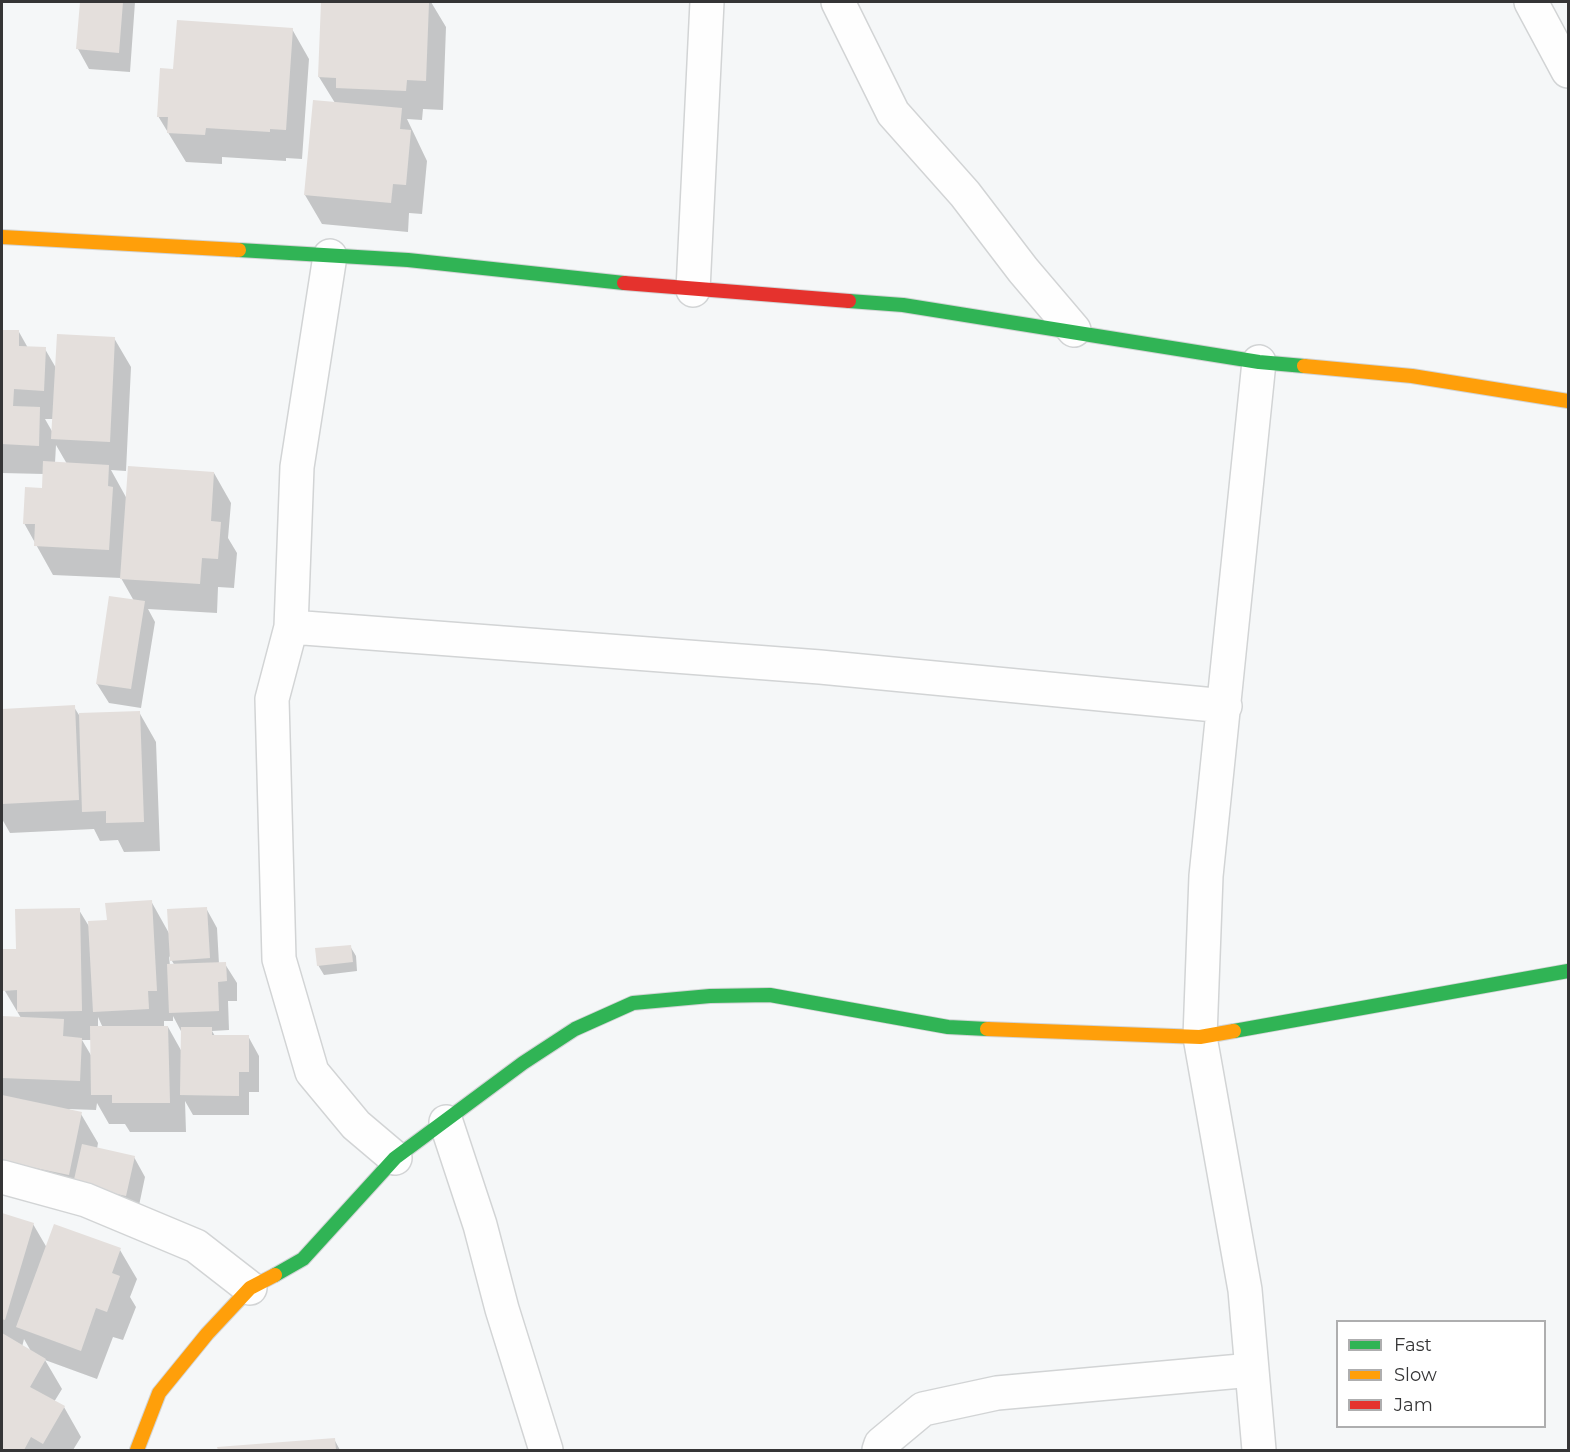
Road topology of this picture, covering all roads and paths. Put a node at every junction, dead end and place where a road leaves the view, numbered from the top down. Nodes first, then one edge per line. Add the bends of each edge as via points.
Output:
1 (707, 2) edge
2 (838, 2) edge
3 (1532, 2) edge
4 (1569, 71) edge
5 (2, 237) edge
6 (330, 256) junction
7 (693, 290) junction
8 (1074, 330) junction
9 (1259, 362) junction
10 (1569, 401) edge
11 (291, 627) junction
12 (1226, 706) junction
13 (1569, 971) edge
14 (1200, 1037) junction
15 (446, 1122) junction
16 (395, 1158) junction
17 (2, 1177) edge
18 (250, 1288) junction
19 (1252, 1370) junction
20 (137, 1450) edge
21 (546, 1450) edge
22 (879, 1450) edge
23 (1259, 1450) edge

1 - 7 street
2 - 8 street via 893,113 965,194
3 - 4 street
5 - 6 street
6 - 7 street via 408,260
6 - 11 street via 297,467
7 - 8 street via 903,304
8 - 9 street
9 - 10 street via 1412,376
9 - 12 street
11 - 12 street via 820,667
11 - 16 street via 272,699 279,959 312,1072 356,1125
12 - 14 street via 1206,876
13 - 14 street
14 - 15 street via 948,1028 770,995 633,1003 567,1035
14 - 19 street via 1245,1290
15 - 16 street
15 - 21 street
16 - 18 street via 303,1258
17 - 18 street via 86,1200 196,1246
18 - 20 street via 159,1393
19 - 22 street via 986,1395 923,1409 881,1444
19 - 23 street

